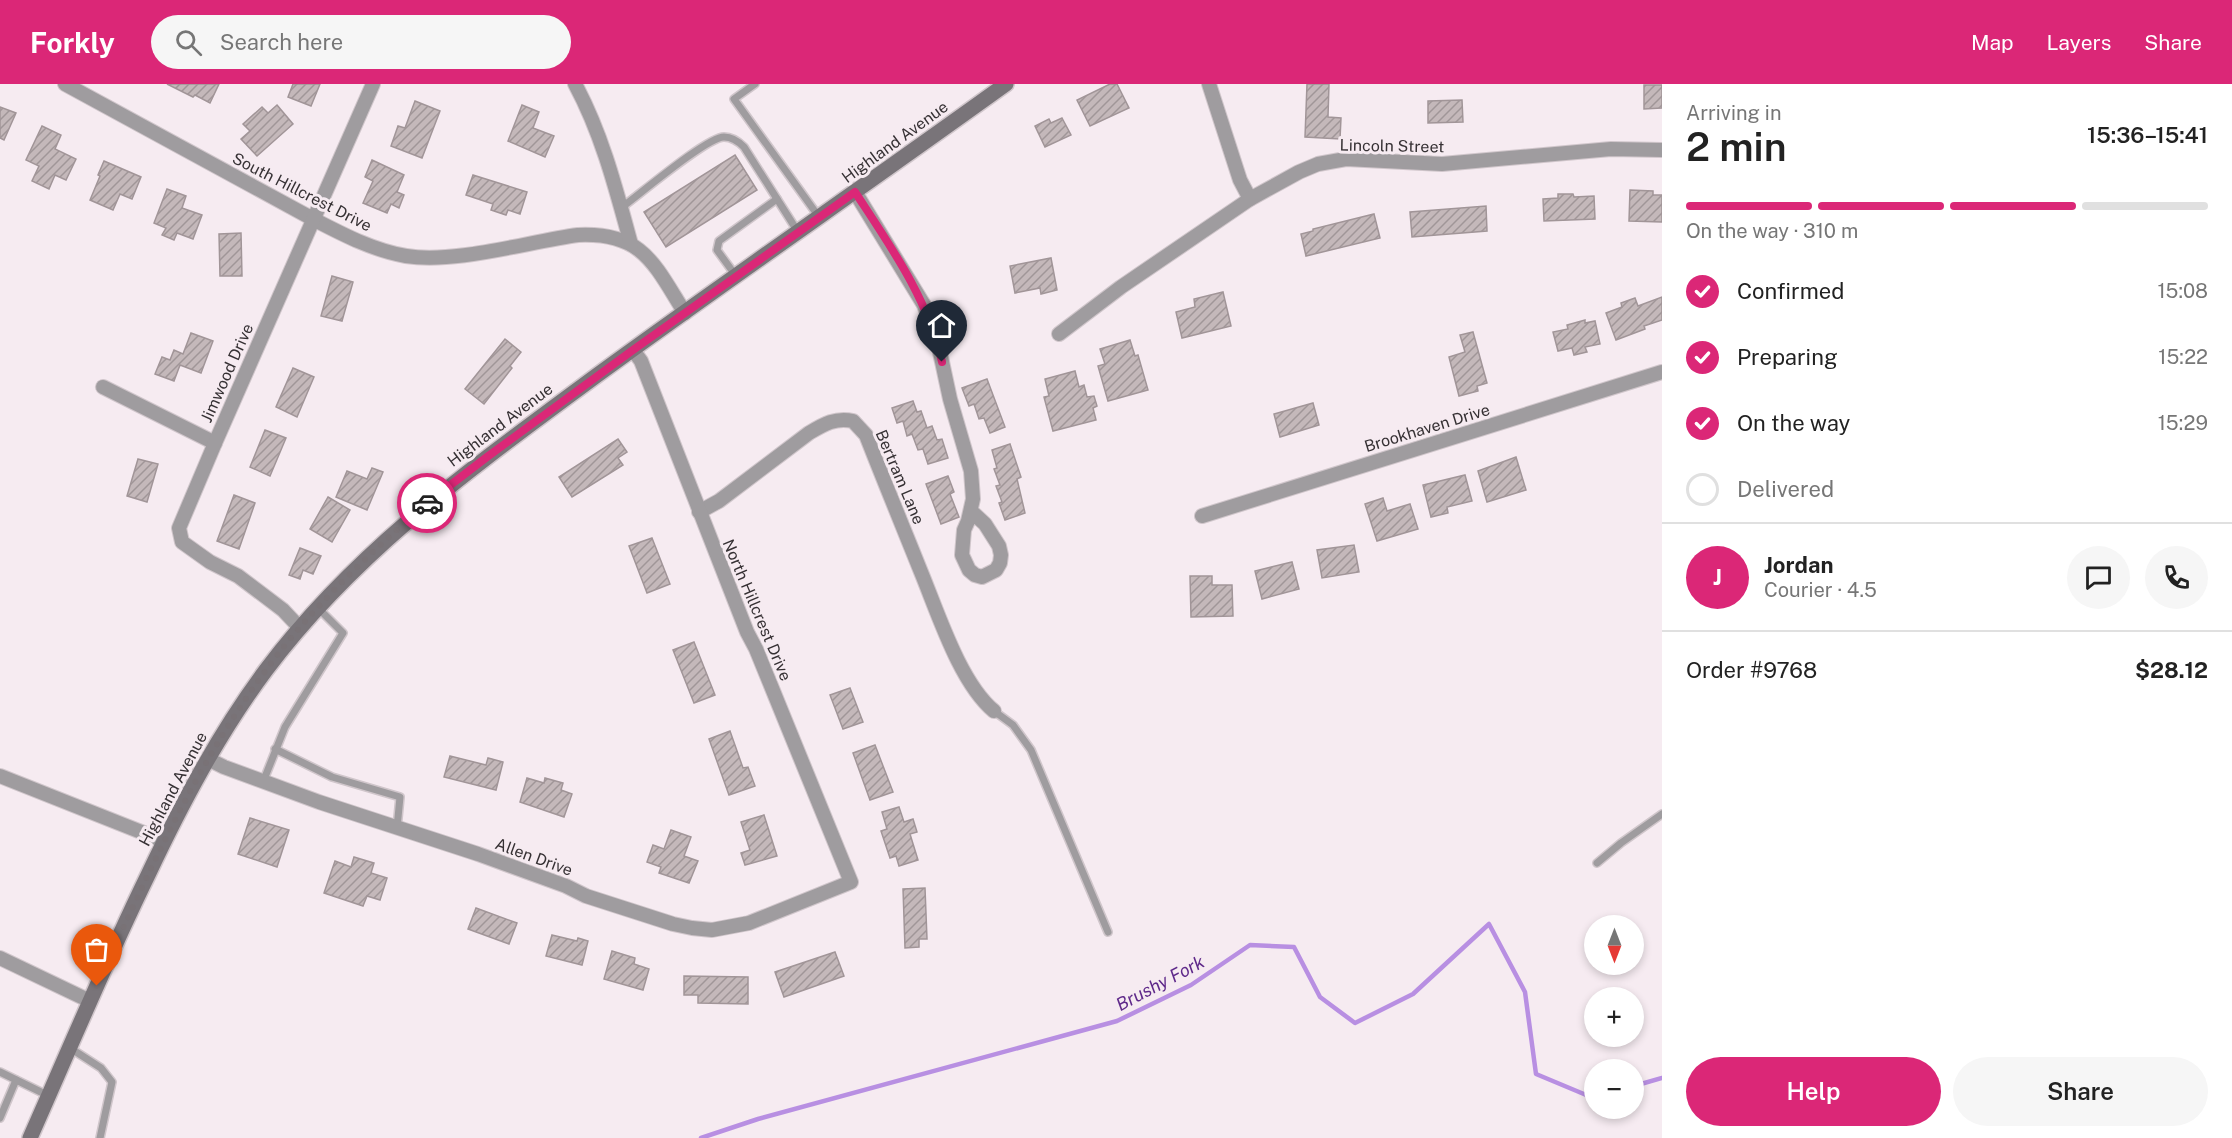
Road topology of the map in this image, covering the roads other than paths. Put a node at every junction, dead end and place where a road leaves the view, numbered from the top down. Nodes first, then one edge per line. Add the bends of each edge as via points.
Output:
1 (65, 84) edge
2 (373, 84) edge
3 (574, 84) edge
4 (755, 84) edge
5 (1006, 84) edge
6 (1209, 84) edge
7 (1662, 150) edge
8 (855, 192) junction
9 (777, 199) junction
10 (1250, 200) junction
11 (621, 208) junction
12 (819, 217) junction
13 (312, 219) junction
14 (799, 232) junction
15 (631, 244) junction
16 (736, 276) junction
17 (685, 313) junction
18 (1059, 334) dead end
19 (633, 350) junction
20 (1662, 372) edge
21 (103, 387) dead end
22 (215, 443) junction
23 (971, 511) dead end
24 (699, 512) junction
25 (1202, 516) dead end
26 (318, 608) junction
27 (300, 628) junction
28 (994, 711) joint
29 (275, 749) junction
30 (208, 759) junction
31 (0, 776) edge
32 (263, 782) junction
33 (1662, 814) edge
34 (397, 828) junction
35 (164, 841) junction
36 (1597, 863) dead end
37 (851, 882) joint
38 (1108, 932) dead end
39 (0, 958) edge
40 (90, 1001) junction
41 (70, 1048) junction
42 (0, 1072) edge
43 (16, 1080) junction
44 (49, 1096) junction
45 (0, 1118) edge
46 (30, 1138) edge
47 (100, 1138) edge

1 - 13 street, South Hillcrest Drive
2 - 13 street, Jimwood Drive
3 - 11 street via 603,146
4 - 12 lane via 734,99
5 - 8 main road, Highland Avenue
6 - 10 street
7 - 10 street, Lincoln Street via 1611,149 1442,164 1346,159 1299,172
8 - 12 main road, Highland Avenue
8 - 23 street via 930,318 968,456
9 - 11 lane via 744,147 723,136 702,147
9 - 14 lane
9 - 16 lane via 719,242 717,250
10 - 18 street, Lincoln Street
11 - 15 street
12 - 14 main road, Highland Avenue
13 - 15 street, South Hillcrest Drive via 363,243 407,256 432,258 578,235 615,237
13 - 22 street, Jimwood Drive
14 - 16 main road, Highland Avenue
15 - 17 street, South Hillcrest Drive via 656,267
16 - 17 main road, Highland Avenue
17 - 19 main road, Highland Avenue
19 - 24 street, North Hillcrest Drive
19 - 26 main road, Highland Avenue via 438,494 377,547
20 - 25 street, Brookhaven Drive
21 - 22 street
22 - 27 street, Jimwood Drive via 179,528 182,542 237,576 283,610
24 - 28 street, Bertram Lane via 816,428 835,420 853,422 866,435 966,675 983,702
24 - 37 street, North Hillcrest Drive
26 - 27 main road, Highland Avenue
26 - 29 lane via 343,633
27 - 30 main road, Highland Avenue via 255,686
28 - 38 lane via 1013,725 1031,750
29 - 32 lane
29 - 34 lane via 332,777 400,797
30 - 32 street, Allen Drive
30 - 35 main road, Highland Avenue
31 - 35 street
32 - 34 street, Allen Drive
33 - 36 lane
34 - 37 street, Allen Drive via 543,877 586,896 692,928 712,930 749,923
35 - 40 main road, Highland Avenue
39 - 40 street
40 - 41 main road, Highland Avenue
41 - 44 main road, Highland Avenue
41 - 47 lane via 101,1068 112,1082
42 - 43 lane
43 - 44 lane
43 - 45 lane
44 - 46 main road, Highland Avenue

